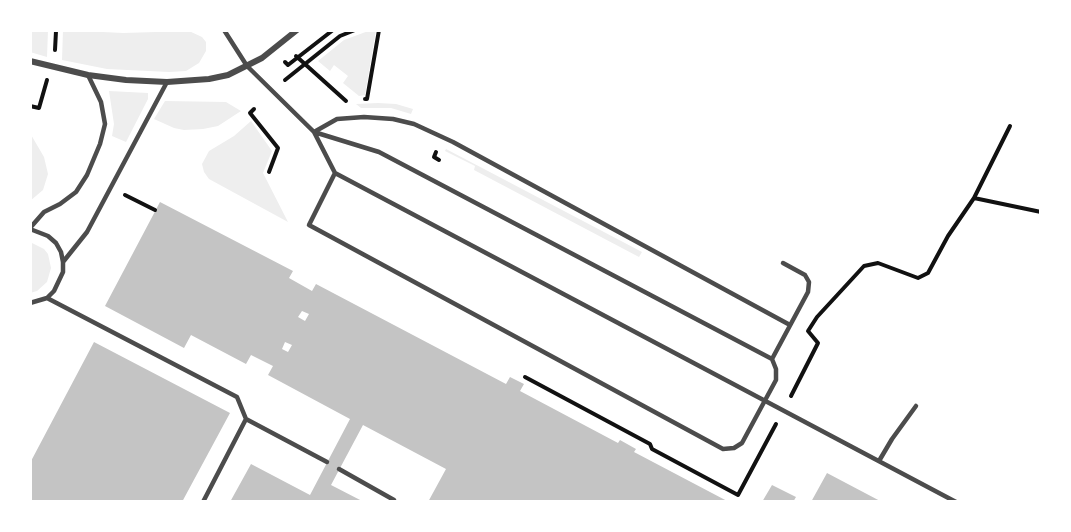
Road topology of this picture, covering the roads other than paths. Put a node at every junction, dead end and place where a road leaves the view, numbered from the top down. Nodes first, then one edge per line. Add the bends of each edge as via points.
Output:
1 (224, 30) edge
2 (297, 30) edge
3 (30, 61) edge
4 (247, 66) junction
5 (88, 75) junction
6 (167, 82) junction
7 (314, 132) junction
8 (336, 173) junction
9 (30, 228) edge
10 (63, 262) junction
11 (783, 263) dead end
12 (46, 298) junction
13 (30, 303) edge
14 (790, 325) junction
15 (772, 359) junction
16 (916, 406) dead end
17 (246, 419) junction
18 (879, 461) junction
19 (327, 462) dead end
20 (339, 469) dead end
21 (203, 502) edge
22 (393, 502) edge
23 (956, 502) edge

1 - 4 lane
2 - 4 street
3 - 5 street
4 - 6 street via 209,79
4 - 7 lane
5 - 6 street
5 - 9 lane via 101,102 105,124 100,144 76,192 44,212
6 - 10 lane via 87,232
7 - 8 lane
7 - 14 lane via 337,119 393,119 414,124
7 - 15 lane via 379,152
8 - 15 lane via 309,225 723,449 734,448 746,436 776,380
8 - 18 lane
9 - 10 lane via 56,243
10 - 12 lane via 60,282
11 - 14 lane via 805,275 809,282 808,292
12 - 13 lane
12 - 17 lane via 237,397
14 - 15 lane
16 - 18 lane
17 - 19 lane
17 - 21 lane
18 - 23 lane
20 - 22 lane

